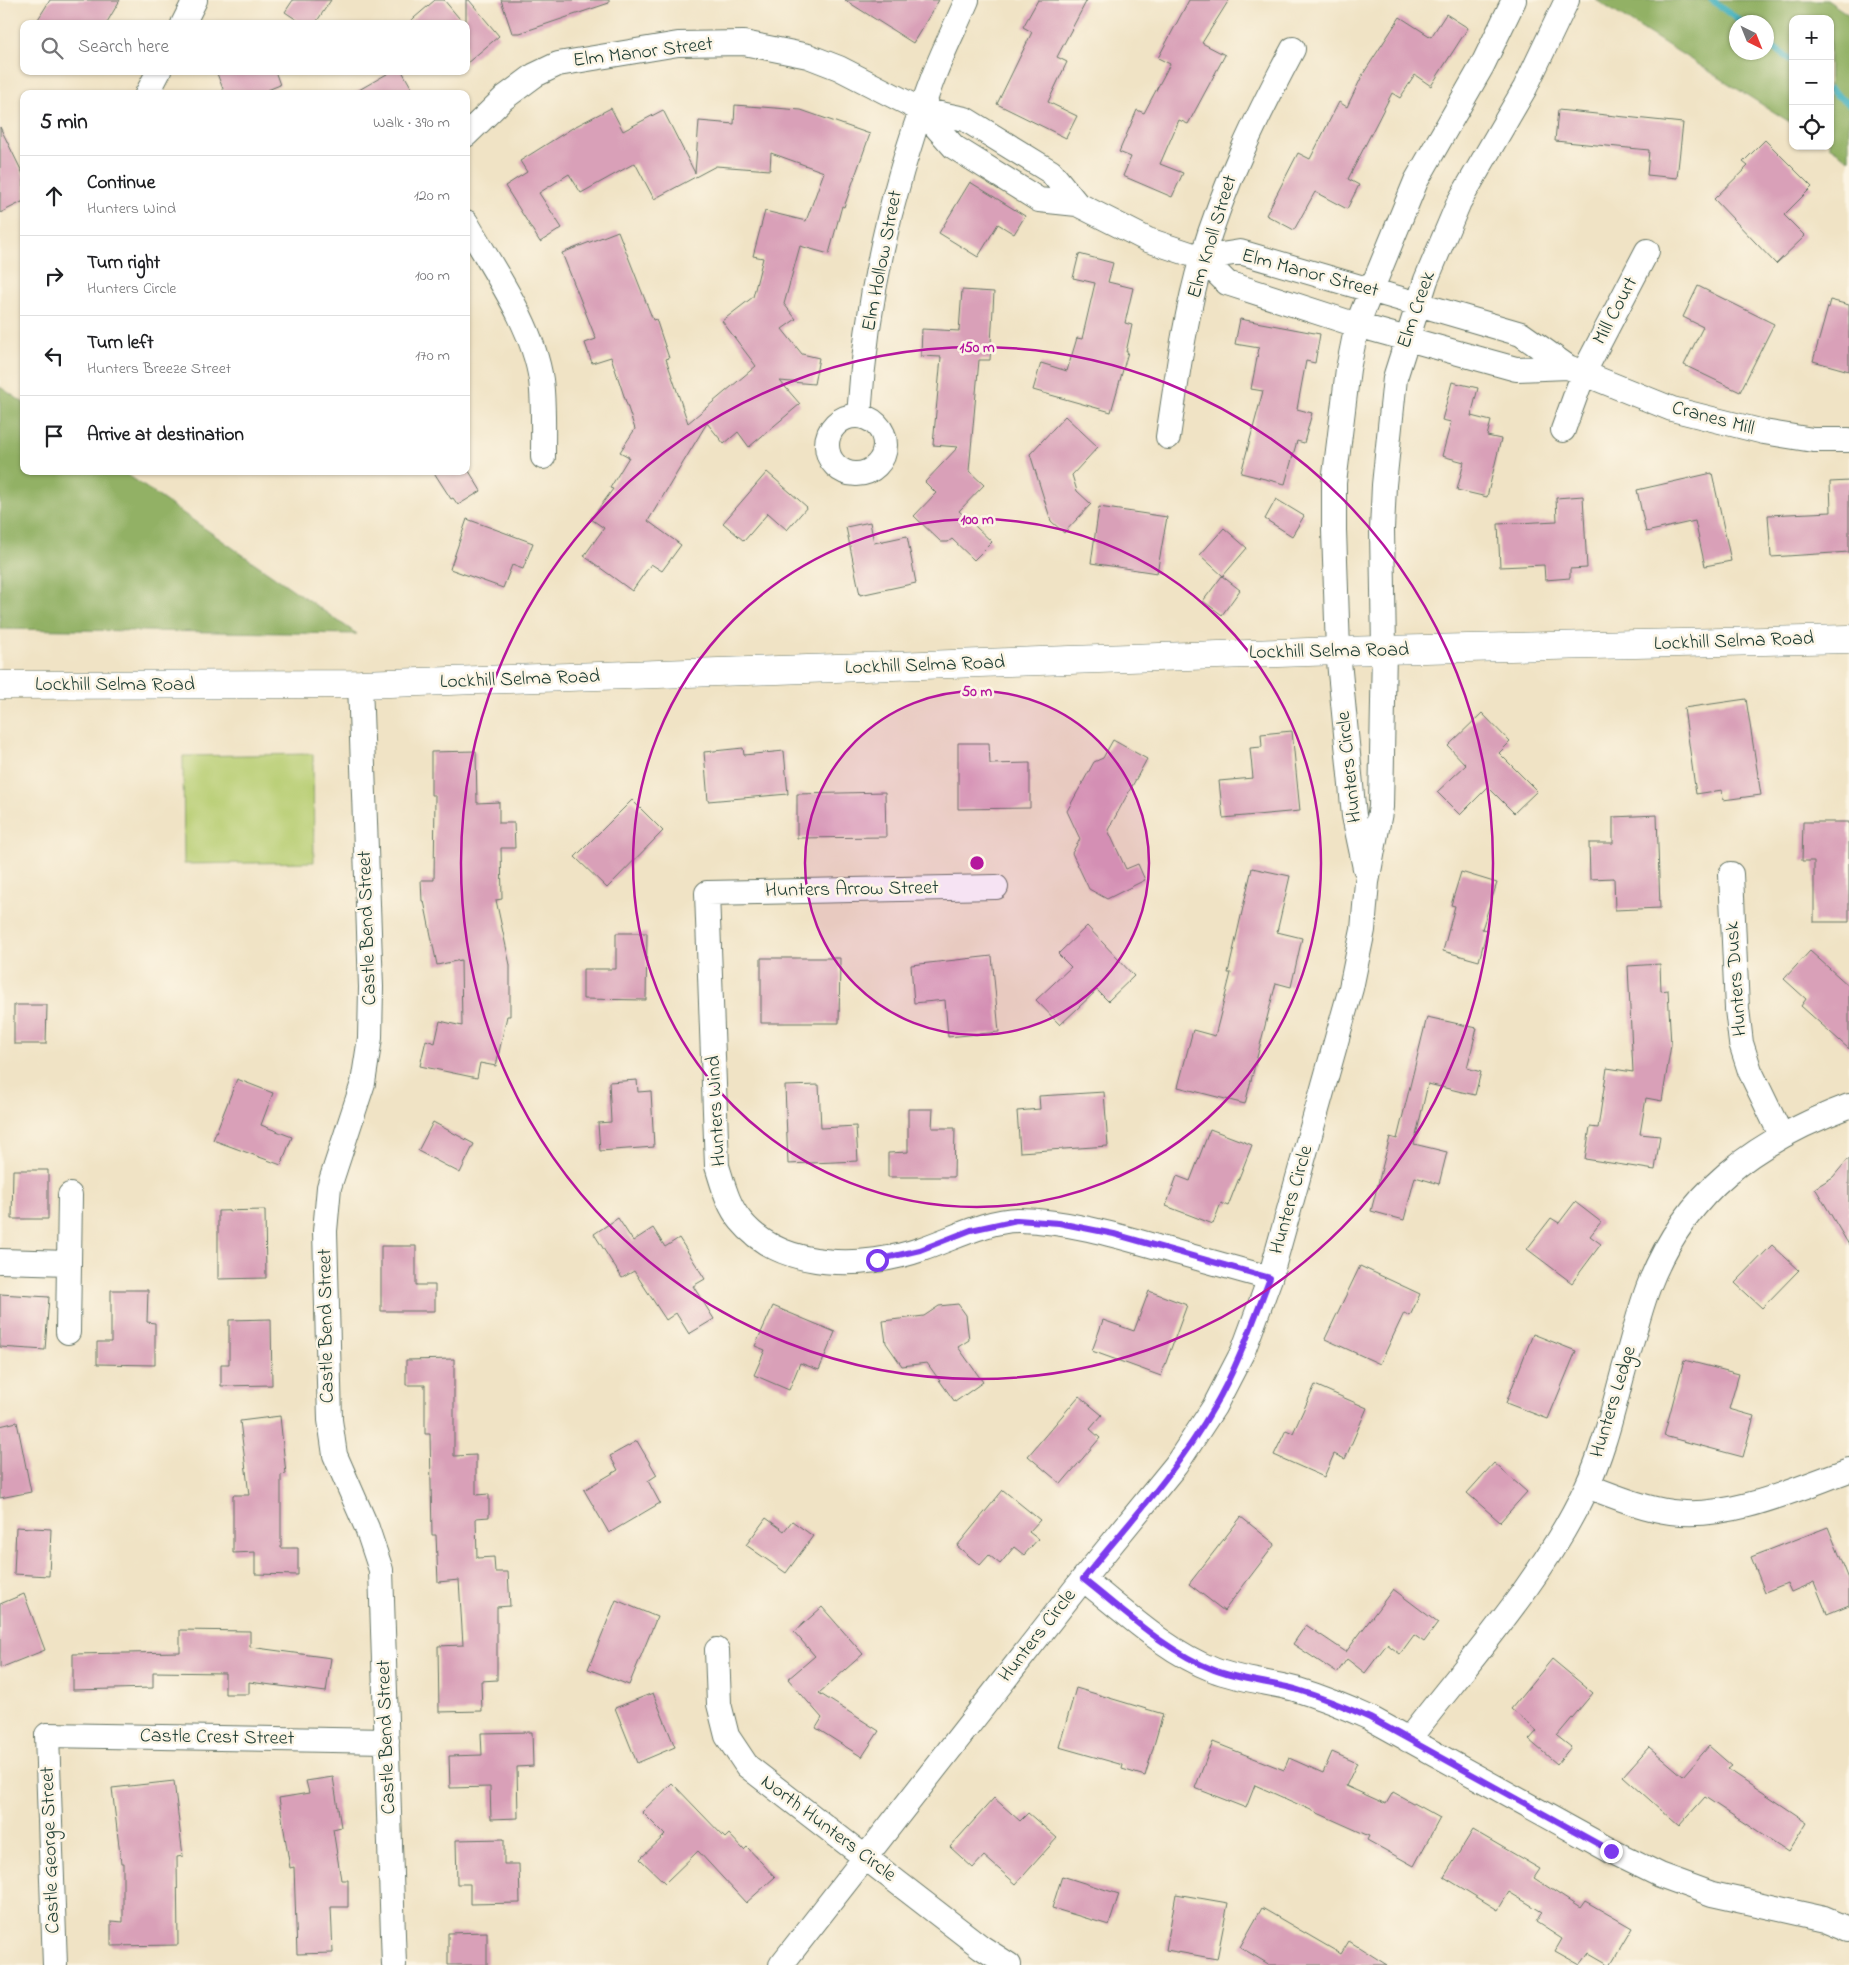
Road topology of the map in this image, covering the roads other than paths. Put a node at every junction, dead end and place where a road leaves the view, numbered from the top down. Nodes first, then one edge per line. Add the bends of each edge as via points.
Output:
1 (196, 0) edge
2 (967, 0) edge
3 (1514, 0) edge
4 (1567, 0) edge
5 (185, 20) edge
6 (1293, 49) dead end
7 (157, 75) edge
8 (149, 90) edge
9 (921, 110) junction
10 (470, 131) edge
11 (470, 229) edge
12 (1647, 251) dead end
13 (1202, 258) junction
14 (1370, 292) junction
15 (1418, 302) junction
16 (1357, 325) junction
17 (1406, 339) junction
18 (1576, 370) junction
19 (859, 416) dead end
20 (1563, 430) dead end
21 (1168, 437) dead end
22 (1849, 440) edge
23 (544, 457) dead end
24 (1849, 639) edge
25 (1384, 650) junction
26 (1338, 651) junction
27 (360, 684) junction
28 (0, 686) edge
29 (1731, 874) dead end
30 (1367, 882) junction
31 (996, 887) dead end
32 (708, 893) joint
33 (1849, 1106) edge
34 (1781, 1135) junction
35 (70, 1196) dead end
36 (0, 1261) edge
37 (69, 1263) junction
38 (1270, 1278) junction
39 (68, 1332) dead end
40 (1849, 1470) edge
41 (1587, 1486) junction
42 (1083, 1579) junction
43 (717, 1650) dead end
44 (47, 1735) joint
45 (1408, 1740) junction
46 (387, 1741) junction
47 (865, 1857) junction
48 (1849, 1929) edge
49 (55, 1965) edge
50 (394, 1965) edge
51 (781, 1965) edge
52 (1009, 1965) edge

1 - 5 street
2 - 9 street, Elm Hollow Street
3 - 14 street via 1482,66 1416,181
4 - 15 street, Elm Creek via 1525,88 1459,202
6 - 13 street, Elm Knoll Street via 1259,112 1230,177
7 - 8 street
9 - 10 street, Elm Manor Street via 839,68 808,56 744,43 695,43 558,64 535,75 504,98
9 - 13 street, Elm Manor Street via 965,119 1050,172 1077,204 1148,240
9 - 19 street, Elm Hollow Street via 885,235 862,371
11 - 23 street via 534,349 541,381
12 - 18 street, Mill Court
13 - 14 street, Elm Manor Street via 1240,252
13 - 16 street, Elm Manor Street via 1227,283
13 - 21 street, Elm Knoll Street via 1180,358
14 - 15 street, Elm Manor Street
14 - 16 street
15 - 17 street, Elm Creek
15 - 18 street, Cranes Mill via 1522,334
16 - 17 street, Cranes Mill
16 - 26 street via 1348,369 1334,483
17 - 18 street, Cranes Mill via 1516,369
17 - 25 street, Elm Creek via 1395,378 1384,485
18 - 20 street
18 - 22 street, Cranes Mill via 1672,409 1713,421 1813,440
24 - 25 main road, Lockhill Selma Road
25 - 26 main road, Lockhill Selma Road
25 - 30 street, Hunters Circle via 1381,807
26 - 27 main road, Lockhill Selma Road
26 - 30 street, Hunters Circle via 1354,816
27 - 28 main road, Lockhill Selma Road
27 - 46 street, Castle Bend Street via 370,1038 363,1084 329,1187 325,1231 330,1420 335,1455 367,1528 381,1570
29 - 34 street, Hunters Dusk via 1741,1043 1750,1071
30 - 38 street, Hunters Circle via 1363,930 1352,988
31 - 32 street, Hunters Arrow Street
32 - 38 street, Hunters Wind via 717,1166 730,1205 741,1222 774,1247 788,1254 832,1262 877,1260 920,1250 971,1230 1017,1220 1059,1223 1114,1234
33 - 34 street, Hunters Ledge
34 - 41 street, Hunters Ledge via 1717,1183 1696,1206 1662,1259 1644,1303
35 - 37 street
36 - 37 street
37 - 39 street
38 - 42 street, Hunters Circle via 1243,1351 1214,1407 1176,1465
40 - 41 street via 1769,1498 1714,1512 1672,1512 1628,1502
41 - 45 street, Hunters Ledge via 1542,1566
42 - 45 street via 1192,1659 1234,1676 1294,1689 1333,1702
42 - 47 street, Hunters Circle
43 - 47 street, North Hunters Circle via 719,1704 728,1736 747,1766
44 - 46 street, Castle Crest Street
44 - 49 street, Castle George Street
45 - 48 street via 1660,1875 1712,1894 1825,1919
46 - 50 street, Castle Bend Street
47 - 51 street, Hunters Circle
47 - 52 street, North Hunters Circle

